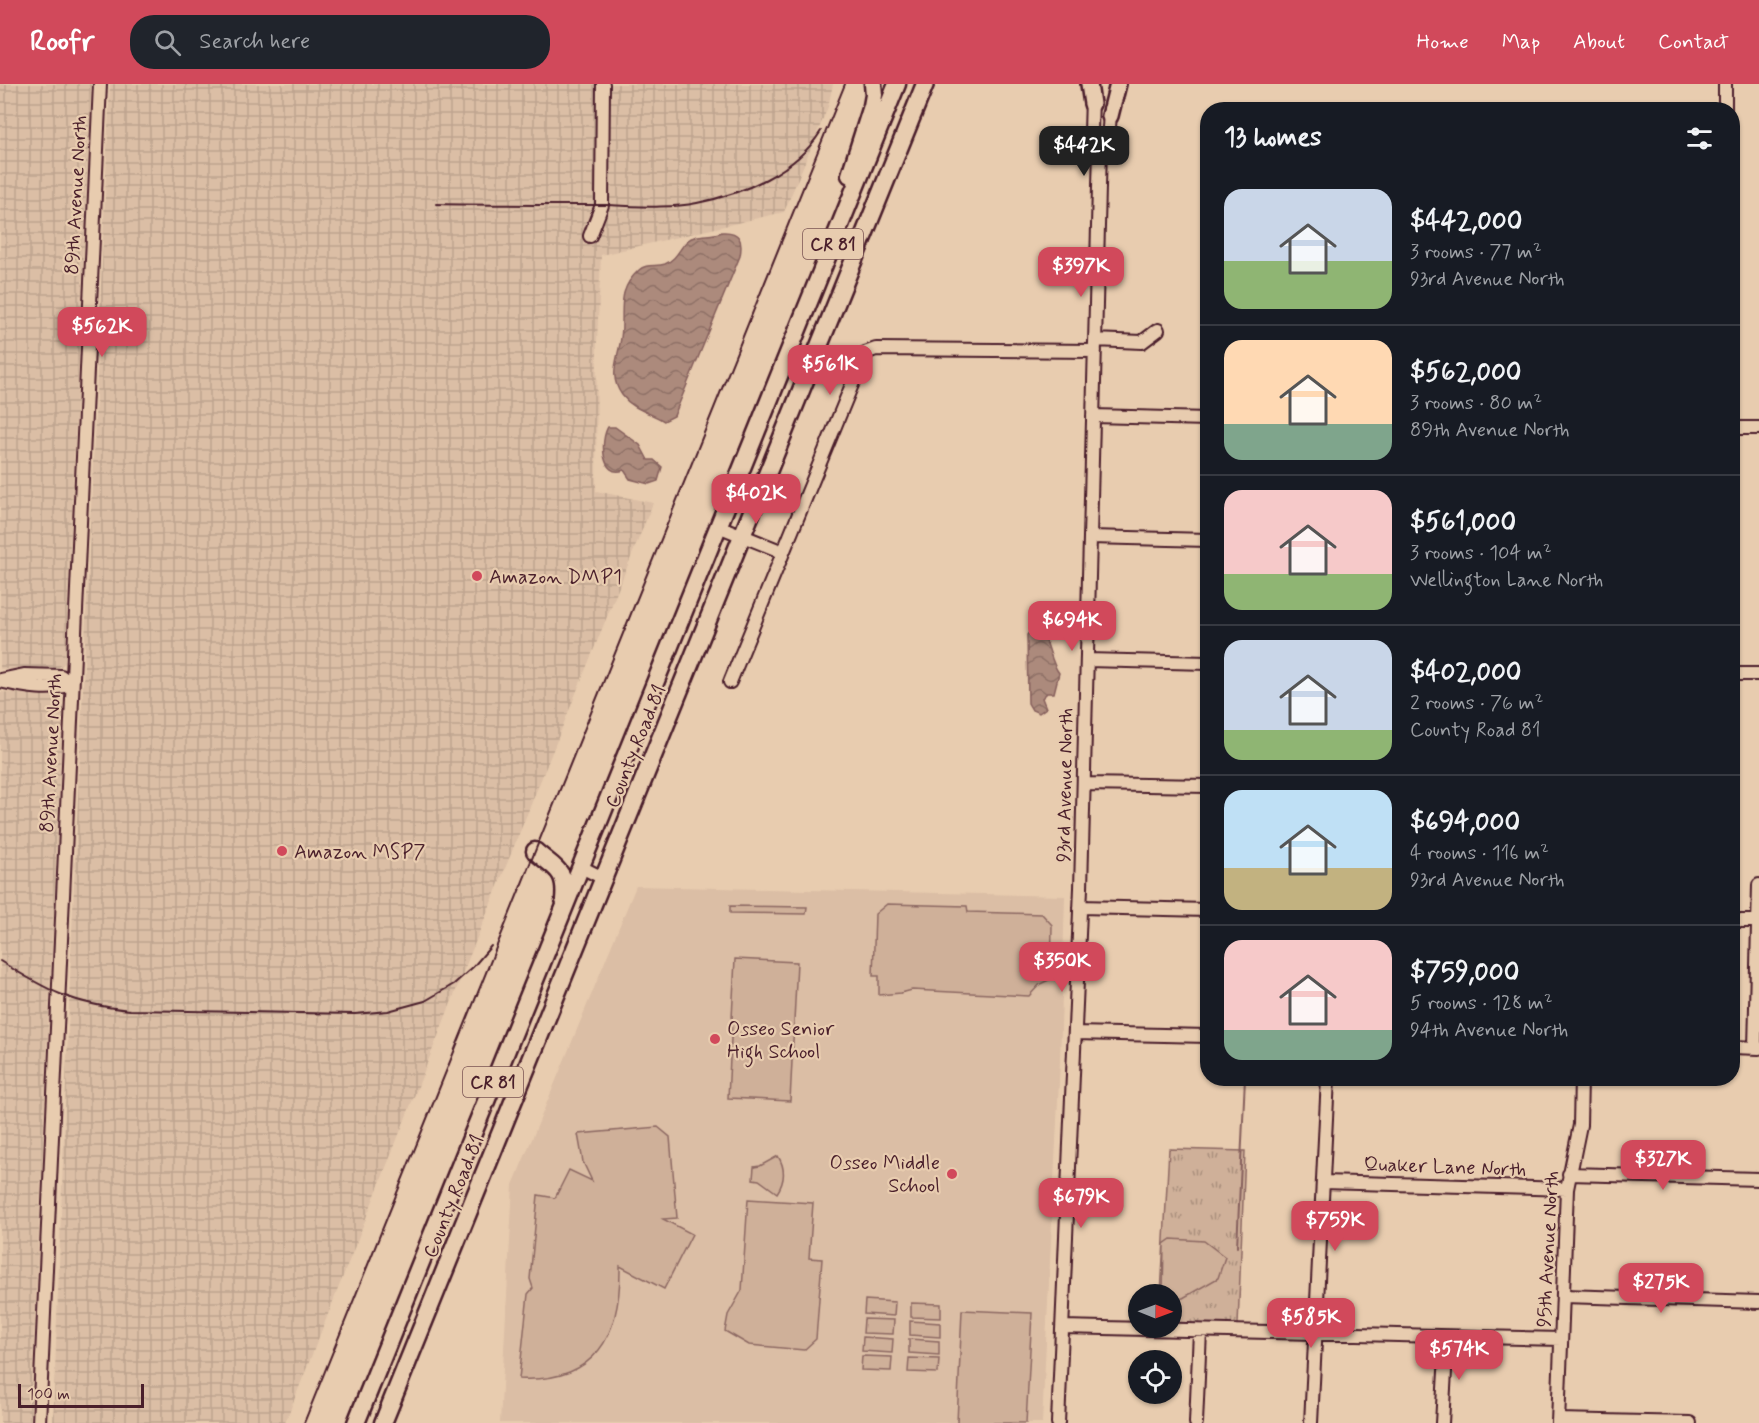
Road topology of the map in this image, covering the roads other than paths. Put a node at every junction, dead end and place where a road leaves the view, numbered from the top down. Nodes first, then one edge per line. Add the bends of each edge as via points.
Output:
1 (100, 84) edge
2 (603, 84) edge
3 (873, 84) edge
4 (897, 84) edge
5 (925, 84) edge
6 (934, 84) edge
7 (1091, 84) edge
8 (1110, 84) edge
9 (1118, 84) edge
10 (1725, 84) edge
11 (1725, 102) edge
12 (1092, 104) joint
13 (1110, 116) junction
14 (1100, 148) junction
15 (886, 184) junction
16 (590, 236) dead end
17 (827, 260) junction
18 (1158, 330) dead end
19 (1095, 346) junction
20 (1093, 416) junction
21 (1200, 419) edge
22 (1740, 428) edge
23 (1759, 428) edge
24 (718, 526) junction
25 (742, 535) junction
26 (1089, 537) junction
27 (1200, 540) edge
28 (783, 552) junction
29 (1087, 660) junction
30 (1200, 663) edge
31 (1740, 674) edge
32 (1759, 674) edge
33 (0, 680) edge
34 (730, 682) dead end
35 (72, 684) junction
36 (1084, 784) junction
37 (1200, 786) edge
38 (581, 867) junction
39 (603, 878) junction
40 (1759, 885) edge
41 (1080, 907) junction
42 (1200, 910) edge
43 (562, 911) junction
44 (1740, 921) edge
45 (1758, 921) edge
46 (1075, 1033) junction
47 (1200, 1036) edge
48 (1740, 1047) edge
49 (1757, 1048) edge
50 (1328, 1086) edge
51 (1581, 1086) edge
52 (1569, 1174) junction
53 (1759, 1179) edge
54 (1323, 1182) junction
55 (1567, 1189) junction
56 (1563, 1296) junction
57 (1759, 1302) edge
58 (1063, 1327) junction
59 (1200, 1331) junction
60 (1316, 1334) junction
61 (1447, 1337) junction
62 (1561, 1339) junction
63 (1558, 1422) edge
64 (39, 1423) edge
65 (356, 1423) edge
66 (383, 1423) edge
67 (1058, 1423) edge
68 (1196, 1423) edge
69 (1311, 1423) edge
70 (1442, 1423) edge
71 (1690, 1423) edge

1 - 35 street, 89th Avenue North
2 - 16 street via 602,205
3 - 17 highway via 872,106
4 - 17 highway, County Road 81 / CR 81
5 - 15 highway, County Road 81 / CR 81
6 - 15 highway
7 - 12 main road
8 - 13 street, 93rd Avenue North
9 - 13 main road
10 - 11 street
12 - 14 street, 93rd Avenue North via 1091,132
13 - 14 street, 93rd Avenue North
14 - 19 street, 93rd Avenue North
15 - 25 highway, County Road 81 / CR 81
17 - 24 highway, County Road 81 / CR 81
18 - 19 street via 1142,342
19 - 20 street, 93rd Avenue North
19 - 28 street via 876,349 865,353
20 - 21 street
20 - 26 street, 93rd Avenue North
22 - 23 street
24 - 25 street
24 - 38 highway, County Road 81 / CR 81
25 - 28 street
25 - 39 highway, County Road 81 / CR 81
26 - 27 street
26 - 29 street, 93rd Avenue North
28 - 34 street
29 - 30 street
29 - 36 street, 93rd Avenue North
31 - 32 street
33 - 35 street via 25,687 61,688
35 - 64 street, 89th Avenue North
36 - 37 street
36 - 41 street, 93rd Avenue North
38 - 39 street
38 - 43 highway, County Road 81 / CR 81
38 - 43 highway via 535,851 561,871 565,891
39 - 66 highway, County Road 81 / CR 81
40 - 45 street
41 - 42 street
41 - 46 street, 93rd Avenue North
43 - 65 highway, County Road 81 / CR 81
44 - 45 street
45 - 49 street
46 - 47 street
46 - 58 street, 93rd Avenue North
48 - 49 street
50 - 54 street
51 - 52 street, 95th Avenue North via 1580,1125
52 - 53 street
52 - 55 street, 95th Avenue North
54 - 55 street, Quaker Lane North
54 - 60 street
55 - 56 street, 95th Avenue North
56 - 57 street
56 - 62 street, 95th Avenue North
58 - 59 street
58 - 67 street, 93rd Avenue North
59 - 60 street
59 - 68 street
60 - 61 street
60 - 69 street
61 - 62 street
61 - 70 street
62 - 63 street, 95th Avenue North
63 - 71 street

